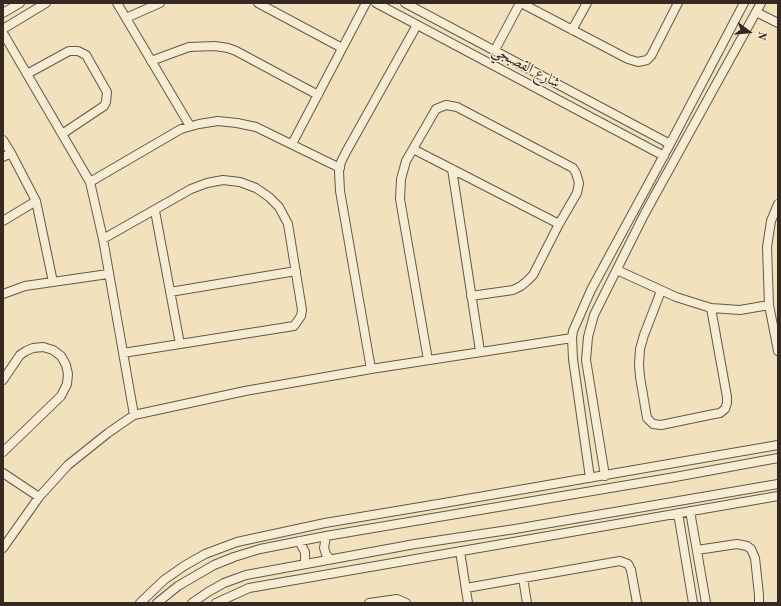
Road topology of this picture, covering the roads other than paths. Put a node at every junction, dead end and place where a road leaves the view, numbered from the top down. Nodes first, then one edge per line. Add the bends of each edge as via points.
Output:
1 (20, 3) edge
2 (46, 3) edge
3 (117, 3) edge
4 (160, 3) edge
5 (258, 3) edge
6 (366, 3) edge
7 (376, 3) edge
8 (405, 3) edge
9 (521, 3) edge
10 (587, 3) edge
11 (678, 3) edge
12 (744, 3) edge
13 (761, 3) edge
14 (4, 10) edge
15 (756, 12) junction
16 (126, 18) junction
17 (778, 24) edge
18 (417, 25) junction
19 (3, 29) edge
20 (572, 30) junction
21 (3, 33) edge
22 (466, 35) junction
23 (459, 47) junction
24 (342, 48) junction
25 (495, 50) junction
26 (151, 61) junction
27 (27, 74) junction
28 (318, 94) junction
29 (190, 126) junction
30 (647, 131) junction
31 (62, 134) junction
32 (3, 140) edge
33 (642, 143) junction
34 (292, 144) junction
35 (670, 144) junction
36 (413, 149) junction
37 (11, 153) junction
38 (664, 156) junction
39 (3, 157) edge
40 (340, 168) junction
41 (452, 169) junction
42 (90, 182) junction
43 (36, 201) junction
44 (777, 208) edge
45 (155, 211) junction
46 (631, 215) junction
47 (644, 216) junction
48 (3, 221) edge
49 (559, 224) junction
50 (103, 240) junction
51 (617, 270) junction
52 (296, 271) junction
53 (108, 274) junction
54 (53, 282) junction
55 (662, 291) junction
56 (170, 292) junction
57 (3, 294) edge
58 (472, 296) junction
59 (769, 305) junction
60 (711, 308) junction
61 (572, 338) junction
62 (180, 344) junction
63 (480, 351) junction
64 (778, 351) edge
65 (123, 353) junction
66 (428, 360) junction
67 (371, 369) junction
68 (3, 380) edge
69 (134, 415) junction
70 (778, 445) edge
71 (3, 452) edge
72 (601, 452) junction
73 (587, 455) junction
74 (778, 458) edge
75 (672, 464) junction
76 (3, 472) edge
77 (605, 476) junction
78 (675, 477) junction
79 (590, 478) junction
80 (778, 484) edge
81 (717, 494) junction
82 (778, 496) edge
83 (39, 497) junction
84 (444, 503) junction
85 (719, 506) junction
86 (690, 511) junction
87 (678, 513) junction
88 (448, 516) junction
89 (514, 528) junction
90 (694, 531) junction
91 (681, 533) junction
92 (326, 536) junction
93 (299, 541) junction
94 (517, 541) junction
95 (415, 544) junction
96 (4, 545) edge
97 (228, 545) junction
98 (697, 550) junction
99 (460, 551) junction
100 (234, 557) junction
101 (418, 558) junction
102 (330, 559) junction
103 (305, 564) junction
104 (523, 578) junction
105 (466, 588) junction
106 (140, 603) edge
107 (157, 603) edge
108 (192, 603) edge
109 (216, 603) edge
110 (368, 603) edge
111 (406, 603) edge
112 (468, 603) edge
113 (527, 603) edge
114 (637, 603) edge
115 (693, 603) edge
116 (706, 603) edge
117 (759, 603) edge

1 - 14 street
2 - 19 street
3 - 16 street
4 - 16 street
5 - 24 street
6 - 24 street
7 - 18 street, شارع القصبجي
8 - 22 street, شارع القصبجي
9 - 20 street
9 - 25 street
10 - 20 street
11 - 20 street via 653,52 642,62 633,62
12 - 35 street
13 - 15 street
15 - 17 street
15 - 47 street
16 - 26 street
18 - 23 street, شارع القصبجي
18 - 40 street via 346,152
21 - 27 street
22 - 23 street
22 - 25 street, شارع القصبجي
23 - 33 street, شارع القصبجي
24 - 28 street
25 - 30 street, شارع القصبجي
26 - 28 street via 189,47 228,48
26 - 29 street
27 - 31 street
27 - 31 street via 69,50 78,50 86,55 107,92 106,102 104,106
28 - 34 street
29 - 34 street via 218,121 237,122 256,127
29 - 42 street
30 - 33 street
30 - 35 street, شارع القصبجي
31 - 42 street
32 - 37 street
33 - 38 street, شارع القصبجي
34 - 40 street
35 - 38 street
36 - 41 street
36 - 49 street via 436,109 446,105 456,107 573,168 579,188
36 - 66 street via 406,161 401,179 400,199
37 - 39 street
37 - 43 street
38 - 46 street
40 - 67 street via 339,181
41 - 49 street
41 - 58 street
42 - 50 street
43 - 48 street
43 - 54 street
44 - 59 street via 769,228 767,247
45 - 50 street
45 - 52 street via 191,189 207,183 240,182 256,188 279,207 288,224
45 - 56 street
46 - 47 street
46 - 61 street via 591,290
47 - 51 street
49 - 58 street via 533,275 521,286 513,290
50 - 53 street
51 - 55 street
51 - 72 street via 594,315 587,348 586,360
52 - 56 street
52 - 62 street via 302,310 294,326
53 - 54 street
53 - 65 street
54 - 57 street via 25,286
55 - 60 street
55 - 60 street via 640,349 640,377 647,418 653,424 720,413 725,409 727,397
56 - 62 street
58 - 63 street
59 - 60 street via 740,310
59 - 64 street
61 - 63 street
61 - 73 street
62 - 65 street
63 - 66 street
65 - 69 street
66 - 67 street
67 - 69 street via 245,391
68 - 71 street via 20,355 33,348 53,350 66,364 68,374 68,384 61,396
69 - 83 street via 68,465
70 - 75 street
72 - 73 street
72 - 77 street
73 - 79 street
74 - 78 street
75 - 77 street
75 - 78 street
76 - 83 street
77 - 79 street
78 - 88 street
79 - 84 street
80 - 81 street
81 - 85 street
81 - 89 street
82 - 85 street
83 - 96 street
84 - 88 street
84 - 97 street via 325,523
85 - 86 street
86 - 87 street
86 - 90 street
87 - 91 street
87 - 94 street
88 - 92 street
89 - 94 street
89 - 95 street
90 - 91 street
90 - 98 street
91 - 115 street
92 - 93 street
92 - 102 street via 324,548
93 - 100 street
93 - 103 street via 305,552
94 - 99 street
95 - 101 street
95 - 102 street
97 - 100 street
97 - 106 street via 184,566 164,580
98 - 116 street
98 - 117 street via 737,544 751,549 755,558
99 - 101 street
99 - 105 street
100 - 107 street via 195,574
101 - 109 street via 250,588
102 - 103 street
103 - 108 street via 246,575 224,583
104 - 105 street
104 - 113 street
104 - 114 street via 620,561 628,564 632,570
105 - 112 street
110 - 111 street via 397,599

